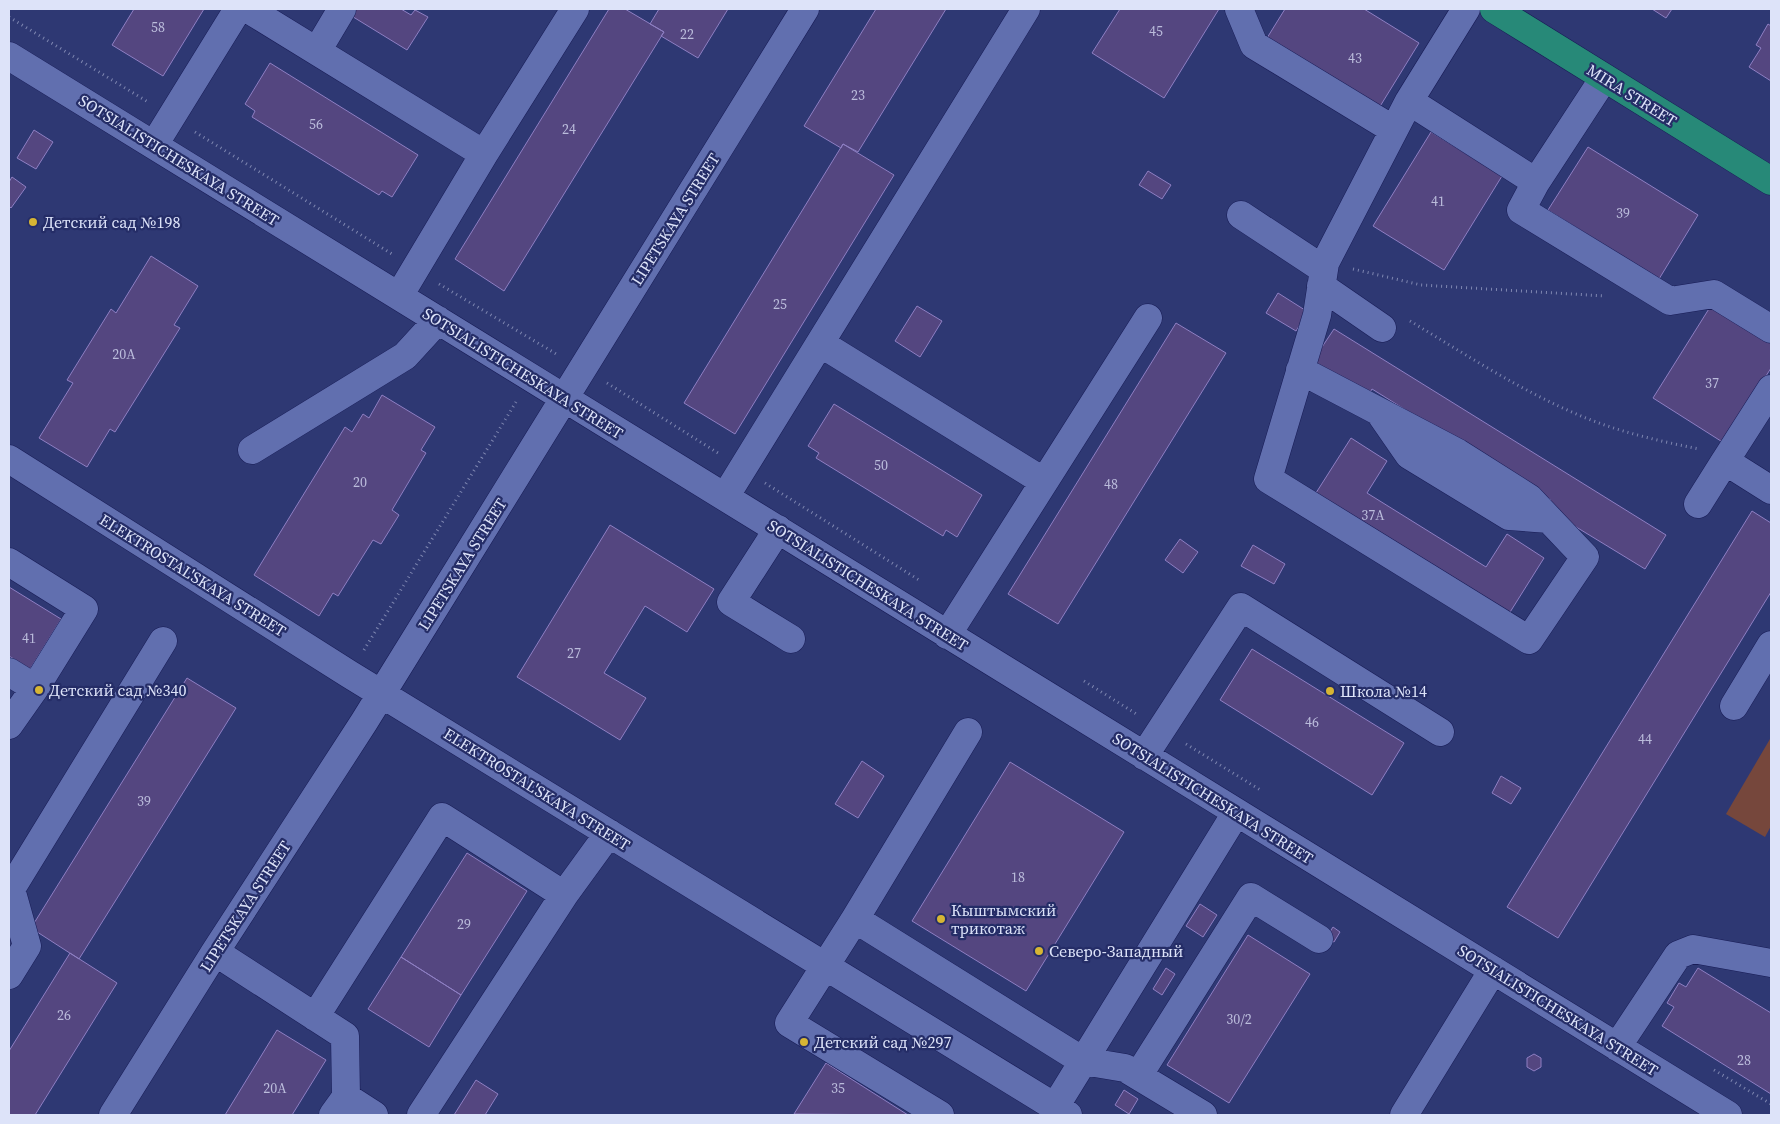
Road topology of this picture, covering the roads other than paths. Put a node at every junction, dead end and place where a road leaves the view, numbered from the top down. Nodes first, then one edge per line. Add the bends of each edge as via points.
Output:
1 (238, 9) edge
2 (248, 9) edge
3 (342, 9) edge
4 (575, 9) edge
5 (805, 9) edge
6 (1026, 9) edge
7 (1239, 9) edge
8 (1466, 9) edge
9 (1494, 9) edge
10 (317, 51) junction
11 (9, 56) edge
12 (1604, 78) junction
13 (1409, 101) junction
14 (1394, 130) junction
15 (154, 145) junction
16 (484, 154) junction
17 (1771, 181) edge
18 (1536, 182) junction
19 (1241, 215) dead end
20 (1323, 272) junction
21 (400, 296) junction
22 (1148, 318) dead end
23 (438, 320) junction
24 (1382, 328) road end
25 (1771, 329) edge
26 (820, 343) junction
27 (1300, 370) junction
28 (1771, 389) edge
29 (564, 398) junction
30 (252, 450) dead end
31 (9, 459) edge
32 (1725, 461) junction
33 (1043, 481) junction
34 (1771, 490) edge
35 (725, 497) junction
36 (1698, 504) dead end
37 (778, 529) junction
38 (9, 562) edge
39 (947, 634) junction
40 (791, 639) dead end
41 (163, 641) dead end
42 (1771, 645) edge
43 (9, 672) edge
44 (35, 688) junction
45 (382, 694) junction
46 (1734, 706) dead end
47 (9, 724) edge
48 (968, 732) dead end
49 (1440, 732) dead end
50 (1144, 756) junction
51 (1236, 813) junction
52 (608, 833) junction
53 (564, 895) junction
54 (855, 919) junction
55 (1319, 939) dead end
56 (215, 952) junction
57 (1771, 962) edge
58 (825, 965) junction
59 (1494, 970) junction
60 (9, 975) edge
61 (315, 1017) junction
62 (1617, 1046) junction
63 (1083, 1061) junction
64 (1138, 1076) junction
65 (340, 1106) edge
66 (1062, 1111) edge
67 (113, 1115) edge
68 (374, 1115) edge
69 (421, 1115) edge
70 (940, 1115) edge
71 (1203, 1115) edge
72 (1404, 1115) edge
73 (1728, 1115) edge

1 - 15 street
2 - 10 street
3 - 10 street
4 - 16 street
5 - 29 street, LIPETSKAYA STREET
6 - 26 street
7 - 14 street via 1254,45
8 - 13 street
9 - 12 main road, MIRA STREET
10 - 16 street
11 - 15 street, SOTSIALISTICHESKAYA STREET
12 - 17 main road, MIRA STREET
12 - 18 street
13 - 14 street
13 - 18 street
14 - 20 street
15 - 21 street, SOTSIALISTICHESKAYA STREET
16 - 21 street
18 - 25 street via 1521,210 1670,301 1714,294
19 - 20 street
20 - 24 street
20 - 27 street via 1317,316
21 - 23 street, SOTSIALISTICHESKAYA STREET
22 - 33 street
23 - 29 street, SOTSIALISTICHESKAYA STREET
23 - 30 street via 405,356
26 - 33 street
26 - 35 street
27 - 27 street via 1268,479 1528,640 1585,558 1529,498 1458,453
28 - 32 street
29 - 35 street, SOTSIALISTICHESKAYA STREET
29 - 45 street, LIPETSKAYA STREET
31 - 45 street, ELEKTROSTAL'SKAYA STREET
32 - 34 street
32 - 36 street
33 - 39 street
35 - 37 street, SOTSIALISTICHESKAYA STREET
37 - 39 street, SOTSIALISTICHESKAYA STREET
37 - 40 street via 731,602
38 - 44 street via 84,609
39 - 50 street, SOTSIALISTICHESKAYA STREET
41 - 60 street via 11,889 27,946
42 - 46 street
43 - 44 street
44 - 47 street
45 - 52 street, ELEKTROSTAL'SKAYA STREET
45 - 56 street, LIPETSKAYA STREET
48 - 54 street
49 - 50 street via 1241,607
50 - 51 street, SOTSIALISTICHESKAYA STREET
51 - 59 street, SOTSIALISTICHESKAYA STREET
51 - 63 street
52 - 53 street
52 - 58 street, ELEKTROSTAL'SKAYA STREET
53 - 61 street via 442,817
53 - 69 street
54 - 58 street
54 - 63 street
55 - 64 street via 1251,897
56 - 61 street
56 - 67 street, LIPETSKAYA STREET
57 - 62 street via 1693,949 1678,955
58 - 66 street, ELEKTROSTAL'SKAYA STREET
58 - 70 street via 789,1023
59 - 62 street, SOTSIALISTICHESKAYA STREET
59 - 72 street
61 - 65 street via 345,1036
62 - 73 street, SOTSIALISTICHESKAYA STREET
63 - 64 street via 1125,1068
63 - 66 street
64 - 71 street
65 - 68 street

